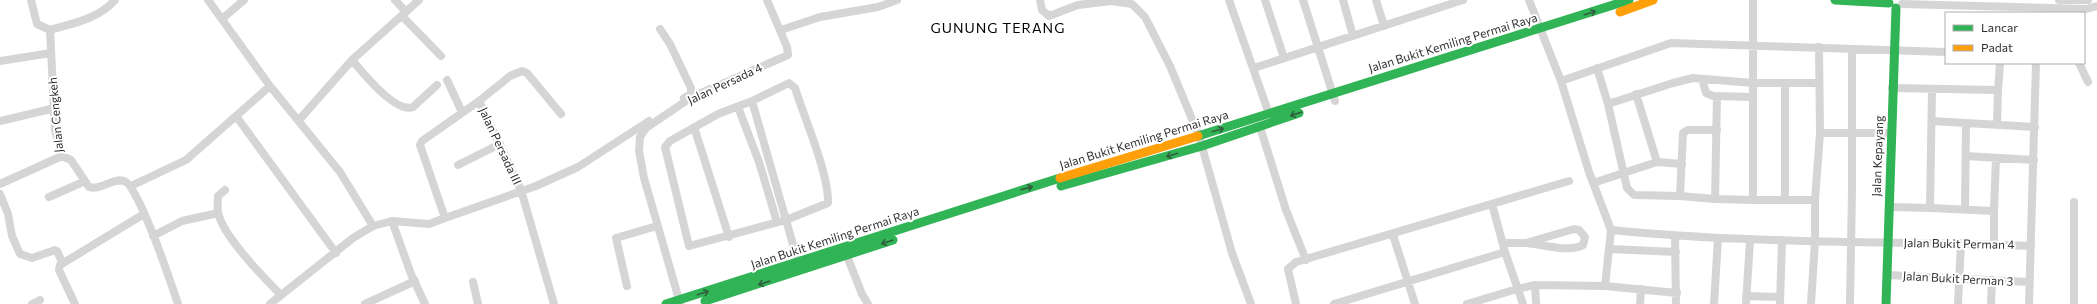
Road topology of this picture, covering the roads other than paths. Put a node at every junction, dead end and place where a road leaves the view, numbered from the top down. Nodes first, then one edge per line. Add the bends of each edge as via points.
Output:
1 (31, 0) edge
2 (115, 0) edge
3 (208, 0) edge
4 (244, 0) edge
5 (395, 0) edge
6 (419, 0) edge
7 (767, 0) edge
8 (897, 0) edge
9 (1040, 0) edge
10 (1229, 0) edge
11 (1265, 0) edge
12 (1303, 0) edge
13 (1343, 0) edge
14 (1376, 0) edge
15 (1529, 0) edge
16 (1629, 0) edge
17 (1653, 0) edge
18 (1753, 0) edge
19 (1835, 0) edge
20 (2060, 0) edge
21 (2088, 0) edge
22 (1458, 1) edge
23 (1896, 3) edge
24 (2097, 6) edge
25 (2038, 7) edge
26 (404, 14) junction
27 (222, 19) junction
28 (1384, 26) junction
29 (660, 29) dead end
30 (50, 30) junction
31 (781, 30) junction
32 (1540, 33) junction
33 (1353, 36) junction
34 (1754, 45) junction
35 (1319, 47) junction
36 (1819, 47) junction
37 (1852, 49) junction
38 (1894, 50) junction
39 (1945, 52) edge
40 (51, 53) junction
41 (441, 56) dead end
42 (1284, 58) junction
43 (352, 60) junction
44 (0, 61) edge
45 (2000, 64) edge
46 (2036, 64) edge
47 (2079, 64) edge
48 (1254, 68) junction
49 (1597, 68) junction
50 (1702, 79) junction
51 (447, 80) dead end
52 (1561, 81) junction
53 (1753, 82) junction
54 (2088, 82) dead end
55 (1785, 83) junction
56 (1819, 83) junction
57 (437, 85) dead end
58 (270, 86) junction
59 (1892, 88) junction
60 (1932, 89) junction
61 (1998, 90) junction
62 (1636, 94) junction
63 (1717, 96) junction
64 (1334, 97) junction
65 (1752, 97) junction
66 (479, 102) junction
67 (752, 102) junction
68 (1608, 104) junction
69 (738, 107) junction
70 (55, 108) junction
71 (462, 112) junction
72 (560, 114) dead end
73 (1269, 114) junction
74 (236, 116) junction
75 (299, 120) junction
76 (0, 121) edge
77 (1932, 121) junction
78 (1966, 123) junction
79 (1997, 124) junction
80 (694, 127) junction
81 (1260, 127) junction
82 (2034, 127) junction
83 (1716, 130) junction
84 (1820, 133) junction
85 (1891, 133) junction
86 (1851, 134) junction
87 (1200, 136) junction
88 (500, 144) junction
89 (1202, 146) junction
90 (62, 156) junction
91 (1966, 156) junction
92 (770, 158) junction
93 (1996, 158) junction
94 (2034, 160) junction
95 (759, 162) junction
96 (1657, 162) junction
97 (1682, 164) junction
98 (458, 165) dead end
99 (1623, 173) junction
100 (1569, 181) dead end
101 (84, 182) junction
102 (1594, 183) junction
103 (0, 184) edge
104 (131, 186) junction
105 (225, 190) dead end
106 (521, 190) junction
107 (0, 194) edge
108 (1680, 196) junction
109 (49, 198) dead end
110 (1715, 199) junction
111 (1753, 200) junction
112 (1785, 200) junction
113 (1815, 200) junction
114 (2074, 202) dead end
115 (1492, 204) junction
116 (1889, 207) junction
117 (1930, 208) junction
118 (1965, 209) junction
119 (1994, 211) junction
120 (218, 213) junction
121 (144, 214) junction
122 (445, 218) junction
123 (786, 220) junction
124 (392, 221) junction
125 (777, 222) junction
126 (374, 226) junction
127 (657, 226) junction
128 (1611, 230) junction
129 (1393, 235) junction
130 (153, 236) junction
131 (1675, 236) junction
132 (729, 237) junction
133 (1718, 238) junction
134 (1750, 240) junction
135 (1782, 240) junction
136 (1815, 241) junction
137 (1851, 242) junction
138 (1888, 242) junction
139 (1503, 243) junction
140 (1526, 243) junction
141 (1961, 243) junction
142 (1994, 244) junction
143 (2031, 246) junction
144 (1610, 249) junction
145 (845, 251) junction
146 (336, 252) junction
147 (1505, 252) junction
148 (1676, 252) junction
149 (1306, 260) junction
150 (62, 262) junction
151 (798, 262) junction
152 (1887, 275) junction
153 (1959, 278) junction
154 (1992, 280) junction
155 (415, 281) junction
156 (474, 282) dead end
157 (1408, 282) junction
158 (2029, 282) junction
159 (1535, 285) junction
160 (627, 286) dead end
161 (1605, 286) junction
162 (1517, 288) junction
163 (1641, 289) junction
164 (1677, 293) junction
165 (281, 296) junction
166 (40, 300) dead end
167 (1746, 300) edge
168 (1780, 301) edge
169 (679, 302) edge
170 (32, 304) edge
171 (75, 304) edge
172 (178, 304) edge
173 (270, 304) edge
174 (365, 304) edge
175 (425, 304) edge
176 (478, 304) edge
177 (554, 304) edge
178 (666, 304) edge
179 (696, 304) edge
180 (868, 304) edge
181 (1251, 304) edge
182 (1296, 304) edge
183 (1334, 304) edge
184 (1415, 304) edge
185 (1467, 304) edge
186 (1523, 304) edge
187 (1536, 304) edge
188 (1640, 304) edge
189 (1676, 304) edge
190 (1714, 304) edge
191 (1811, 304) edge
192 (1850, 304) edge
193 (1886, 304) edge
194 (1958, 304) edge
195 (1991, 304) edge
196 (2029, 304) edge
197 (2074, 304) edge

1 - 30 street via 37,24
2 - 30 street via 104,12
3 - 27 street
4 - 27 street
5 - 26 street
6 - 26 street
7 - 31 street, Jalan Persada 4
8 - 31 street via 878,7 820,17
9 - 87 street via 1042,10 1049,16 1078,5 1111,1 1132,4 1145,17
10 - 48 street
11 - 42 street
12 - 35 street
13 - 33 street
14 - 28 street
15 - 32 street
32 -> 16 street, Jalan Bukit Kemiling Permai Raya
17 - 32 street, Jalan Bukit Kemiling Permai Raya
18 - 34 street
19 - 23 street
20 - 21 street
22 - 28 street
23 - 25 street
23 - 38 street, Jalan Kepayang
24 - 25 street via 2086,9
26 - 41 street
26 - 43 street
27 - 58 street
28 - 33 street
29 - 106 street via 688,80 690,94 578,167
30 - 40 street, Jalan Cengkeh
31 - 127 street, Jalan Persada 4 via 789,53 786,58 692,97 642,133 639,151
32 - 52 street
32 - 64 street, Jalan Bukit Kemiling Permai Raya
33 - 35 street
34 - 36 street
34 - 49 street via 1671,43
34 - 53 street
35 - 42 street
35 - 64 street
36 - 37 street
36 - 56 street
37 - 38 street
37 - 86 street
38 - 39 street
38 - 59 street, Jalan Kepayang
40 - 44 street
40 - 70 street, Jalan Cengkeh
42 - 48 street
43 - 57 street via 376,89 407,108 413,107
43 - 75 street
45 - 61 street
46 - 82 street
47 - 54 street
48 - 73 street
49 - 52 street
49 - 68 street
50 - 53 street
50 - 62 street via 1694,78
50 - 63 street via 1706,93
51 - 71 street
52 - 102 street
53 - 55 street
53 - 65 street
55 - 56 street
55 - 112 street
56 - 84 street
58 - 74 street
58 - 75 street
59 - 60 street
59 - 85 street, Jalan Kepayang
60 - 61 street
60 - 77 street
61 - 79 street
62 - 68 street
62 - 96 street
63 - 65 street
63 - 83 street
64 - 73 street, Jalan Bukit Kemiling Permai Raya
64 -> 81 street, Jalan Bukit Kemiling Permai Raya
65 - 111 street
66 - 71 street
66 - 72 street via 510,76 522,71 527,73
66 - 88 street, Jalan Persada III
67 - 69 street
67 - 92 street
67 - 123 street via 789,83 794,86 823,174 828,203
68 - 99 street
69 - 80 street
69 - 95 street
70 - 76 street
70 - 90 street, Jalan Cengkeh via 55,130
71 - 122 street via 420,145
87 -> 73 street, Jalan Bukit Kemiling Permai Raya
74 - 104 street via 186,160
74 - 146 street
75 - 126 street via 340,172
77 - 78 street
77 - 117 street
78 - 79 street
78 - 91 street
79 - 82 street
80 - 132 street
80 - 132 street via 670,141 664,151 689,246
81 - 89 street, Jalan Bukit Kemiling Permai Raya
81 - 149 street via 1286,210
82 - 94 street
83 - 97 street via 1684,131
83 - 110 street
84 - 86 street
84 - 113 street
85 - 86 street
85 - 116 street, Jalan Kepayang
86 - 137 street
87 - 89 street
145 -> 87 street, Jalan Bukit Kemiling Permai Raya via 1010,193
88 - 98 street
88 - 106 street, Jalan Persada III
89 -> 145 street, Jalan Bukit Kemiling Permai Raya via 1011,200
89 - 181 street via 1232,253
90 - 101 street via 71,160
90 - 103 street, Jalan Cengkeh
91 - 93 street
91 - 118 street
92 - 95 street
92 - 123 street
93 - 94 street
93 - 119 street
94 - 143 street
95 - 125 street
96 - 97 street
96 - 99 street
97 - 108 street
99 - 102 street
99 - 108 street via 1627,188 1634,195
100 - 115 street
101 - 104 street via 93,188 124,180
101 - 109 street
102 - 128 street
104 - 121 street
105 - 120 street via 218,196
106 - 122 street
106 - 177 street, Jalan Persada III
107 - 150 street via 20,254 32,258 54,250
108 - 110 street
110 - 111 street
111 - 112 street
112 - 113 street
113 - 136 street
114 - 197 street
115 - 129 street
115 - 139 street
116 - 117 street
116 - 138 street, Jalan Kepayang
117 - 118 street
118 - 119 street
119 - 142 street
120 - 130 street via 182,221
120 - 165 street via 256,270
121 - 130 street
121 - 150 street
122 - 124 street via 429,224
123 - 125 street
123 - 151 street
124 - 126 street
124 - 155 street
125 - 132 street
126 - 146 street
127 - 160 street via 616,238
127 - 169 street, Jalan Persada 4
128 - 131 street, Jalan Bukit Perman 4
128 - 144 street
129 - 149 street
129 - 157 street
130 - 172 street
131 - 133 street, Jalan Bukit Perman 4
131 - 148 street
133 - 134 street, Jalan Bukit Perman 4
133 - 190 street
134 - 135 street, Jalan Bukit Perman 4
134 - 167 street
135 - 136 street, Jalan Bukit Perman 4
135 - 168 street
136 - 137 street, Jalan Bukit Perman 4
136 - 191 street
137 - 138 street, Jalan Bukit Perman 4
137 - 192 street
138 - 141 street, Jalan Bukit Perman 4
138 - 152 street, Jalan Kepayang
139 - 140 street
139 - 147 street
140 - 140 street via 1555,247 1580,246 1584,243 1585,237 1579,230 1574,229
141 - 142 street, Jalan Bukit Perman 4
141 - 153 street
142 - 143 street, Jalan Bukit Perman 4
143 - 158 street
144 - 148 street
144 - 161 street
145 - 151 street, Jalan Bukit Kemiling Permai Raya
145 -> 179 street, Jalan Bukit Kemiling Permai Raya
145 - 180 street
146 - 165 street
147 - 157 street
147 - 162 street
148 - 164 street
149 - 182 street via 1296,262 1288,269
150 - 171 street via 59,270
169 -> 151 street, Jalan Bukit Kemiling Permai Raya
152 - 153 street, Jalan Bukit Perman 3
152 - 193 street, Jalan Kepayang
153 - 154 street, Jalan Bukit Perman 3
153 - 194 street
154 - 158 street, Jalan Bukit Perman 3
154 - 195 street
155 - 174 street
155 - 175 street
156 - 176 street
157 - 183 street
157 - 184 street
158 - 196 street
159 - 161 street
159 - 162 street
159 - 187 street
161 - 163 street
162 - 185 street
162 - 186 street
163 - 164 street
163 - 188 street
164 - 189 street
165 - 173 street
166 - 170 street
167 - 168 street
169 - 178 street, Jalan Bukit Kemiling Permai Raya

